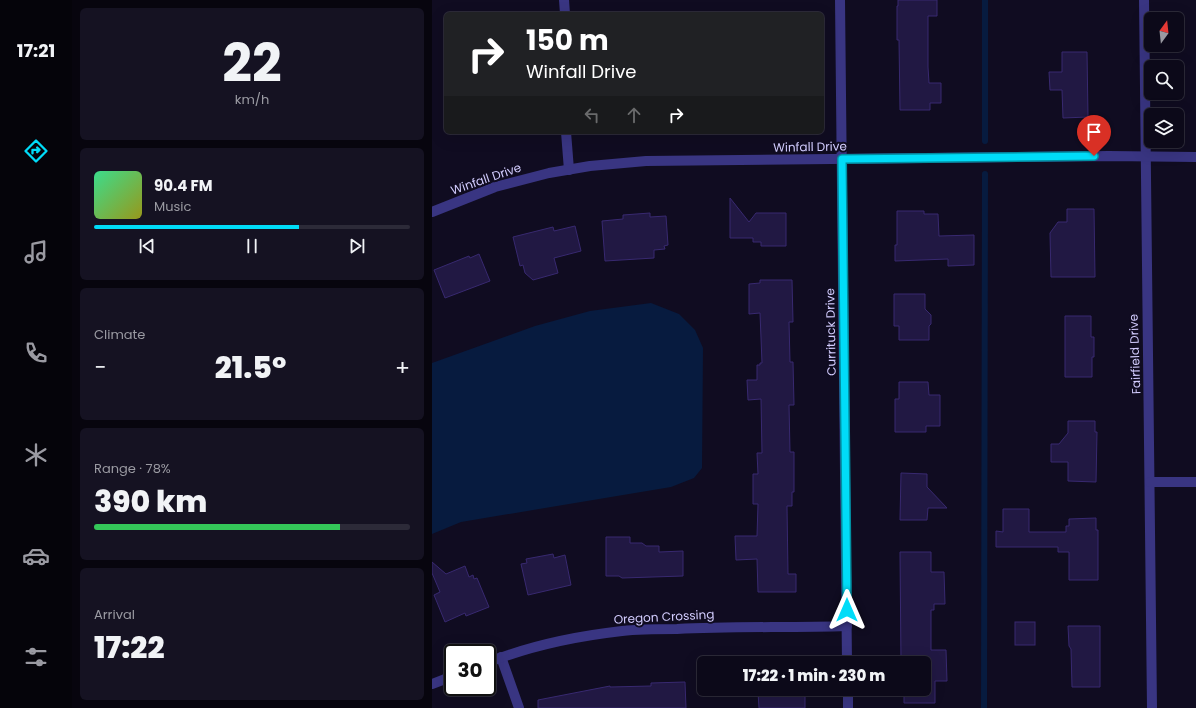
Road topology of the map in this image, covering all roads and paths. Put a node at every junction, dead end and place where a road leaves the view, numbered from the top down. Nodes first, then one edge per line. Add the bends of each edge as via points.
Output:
1 (564, 0) edge
2 (840, 0) edge
3 (1144, 0) edge
4 (564, 12) edge
5 (566, 134) edge
6 (1145, 156) junction
7 (1196, 157) edge
8 (842, 159) junction
9 (569, 170) junction
10 (432, 212) edge
11 (1150, 482) junction
12 (1196, 482) edge
13 (847, 626) junction
14 (847, 656) edge
15 (501, 657) junction
16 (496, 659) edge
17 (444, 679) edge
18 (432, 684) edge
19 (848, 696) edge
20 (519, 708) edge
21 (848, 708) edge
22 (1152, 708) edge

1 - 4 street
2 - 8 street, Currituck Drive
3 - 6 street, Fairfield Drive
5 - 9 street
6 - 7 street, Winfall Drive
6 - 8 street, Winfall Drive
6 - 11 street, Fairfield Drive
8 - 9 street, Winfall Drive via 646,162
8 - 13 street, Currituck Drive
9 - 10 street, Winfall Drive via 496,187
11 - 12 street
11 - 22 street, Fairfield Drive
13 - 14 street, Currituck Drive
13 - 15 street, Oregon Crossing via 710,627 624,631 540,646
15 - 16 street, Oregon Crossing
15 - 20 street
17 - 18 street
19 - 21 street

